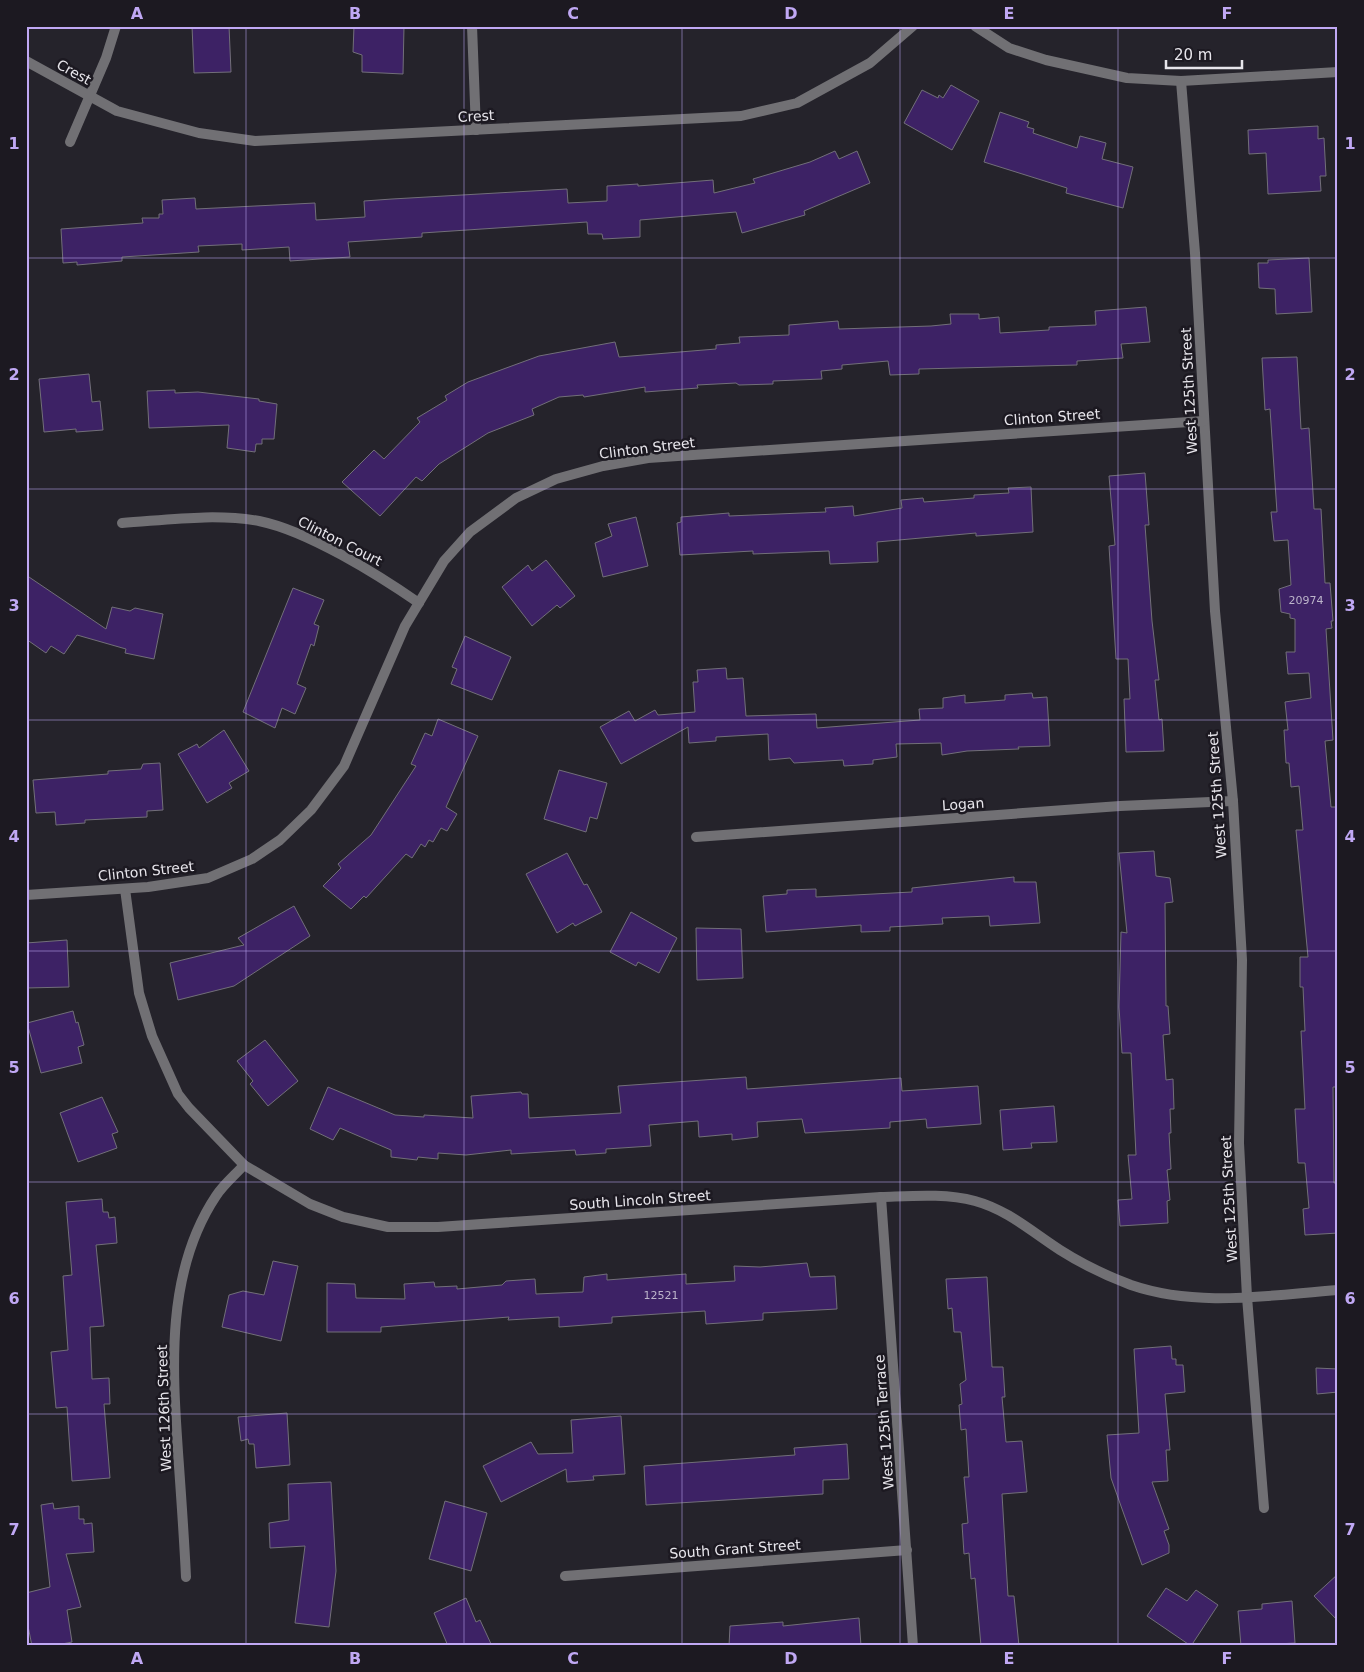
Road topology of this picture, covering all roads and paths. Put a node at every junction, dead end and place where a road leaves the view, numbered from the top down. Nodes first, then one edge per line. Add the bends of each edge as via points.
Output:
1 (116, 26) edge
2 (472, 26) edge
3 (913, 26) edge
4 (975, 26) edge
5 (28, 63) edge
6 (1338, 72) edge
7 (1181, 82) junction
8 (88, 96) junction
9 (476, 130) junction
10 (70, 142) dead end
11 (1204, 420) junction
12 (122, 523) dead end
13 (419, 602) junction
14 (1233, 801) junction
15 (696, 837) dead end
16 (125, 888) junction
17 (26, 895) edge
18 (244, 1165) junction
19 (881, 1197) junction
20 (1338, 1290) edge
21 (1247, 1297) junction
22 (1264, 1508) dead end
23 (907, 1550) junction
24 (565, 1576) dead end
25 (186, 1577) dead end
26 (912, 1646) edge

1 - 8 street via 106,58
2 - 9 street
3 - 9 street, Crest via 870,63 797,103 741,116
4 - 7 street via 1009,48 1046,60 1127,78
5 - 8 street, Crest
6 - 7 street
7 - 11 street, West 125th Street via 1196,253
8 - 9 street, Crest via 117,111 198,133 255,141
8 - 10 street
11 - 13 street, Clinton Street via 648,458 603,466 556,479 516,498 470,532 444,561
11 - 14 street, West 125th Street via 1215,611
12 - 13 street, Clinton Court via 205,517 259,521 297,532 391,583
13 - 16 street, Clinton Street via 404,626 344,766 311,810 280,840 252,859 208,878
14 - 15 street, Logan via 1120,806
14 - 21 street, West 125th Street via 1242,960 1239,1143
16 - 17 street, Clinton Street
16 - 18 street, South Lincoln Street via 139,992 152,1036 178,1094
18 - 19 street, South Lincoln Street via 323,1210 388,1227 438,1227
18 - 25 street, West 126th Street via 216,1196 201,1224 187,1263 175,1314 174,1384
19 - 21 street, South Lincoln Street via 941,1196 976,1201 1008,1214 1094,1269 1132,1285 1210,1300
19 - 23 street, West 125th Terrace
20 - 21 street, South Lincoln Street
21 - 22 street, West 125th Street
23 - 24 street, South Grant Street
23 - 26 street, West 125th Terrace

